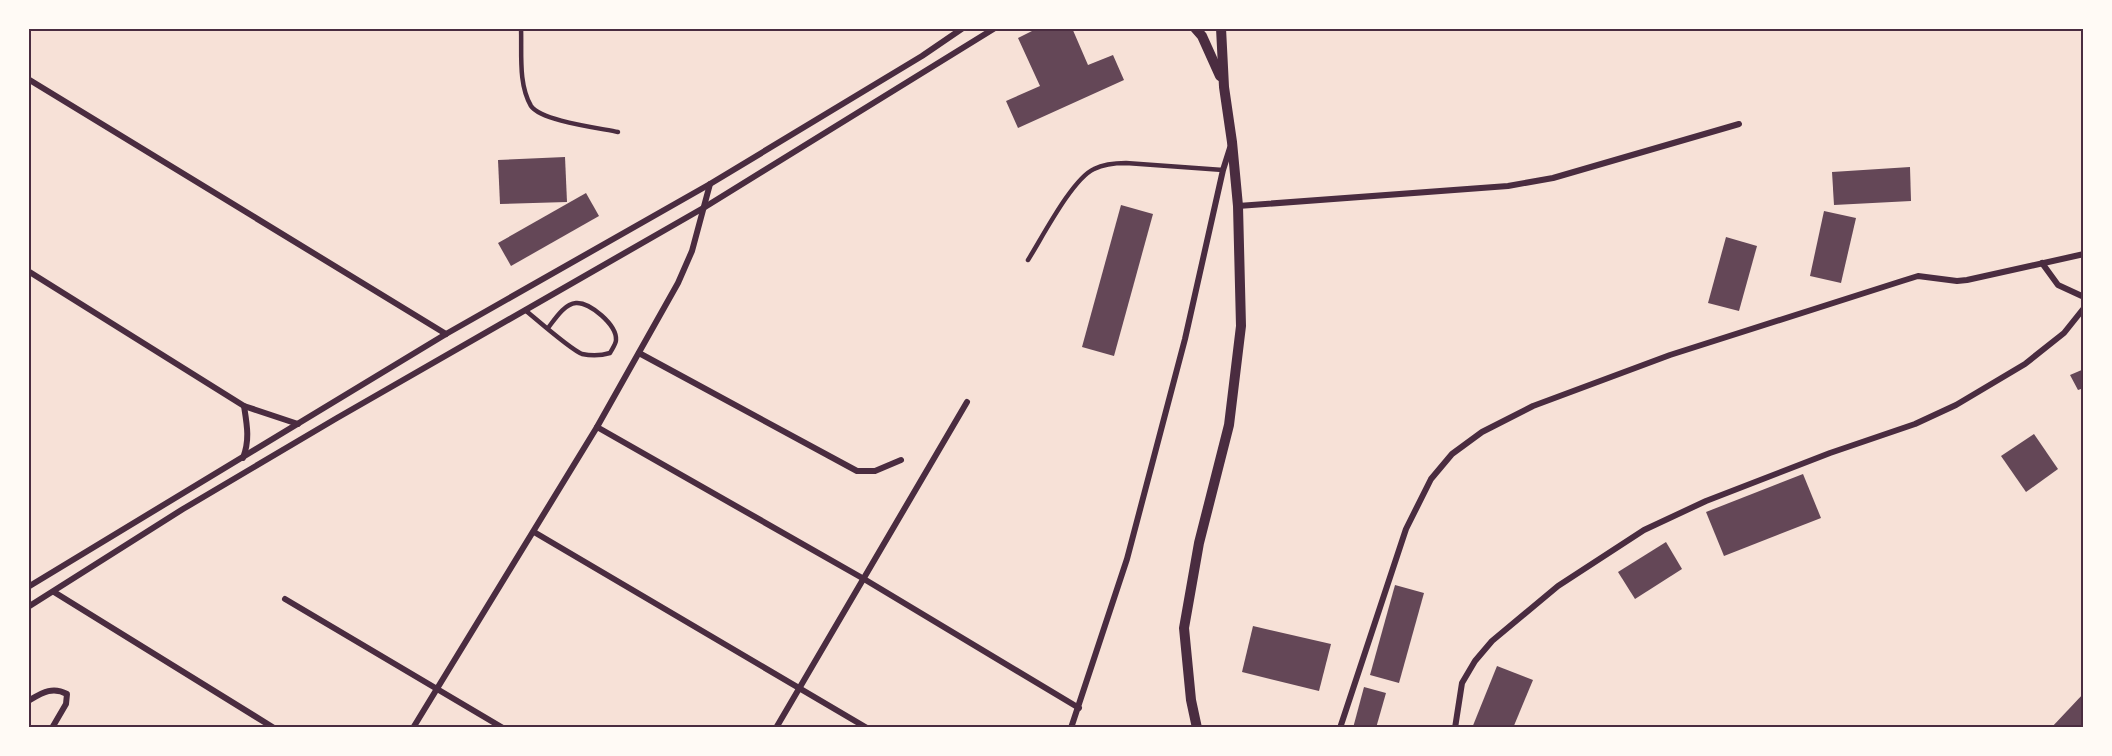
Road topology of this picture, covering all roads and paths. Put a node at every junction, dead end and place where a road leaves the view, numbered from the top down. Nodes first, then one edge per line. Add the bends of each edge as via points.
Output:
1 (521, 28) edge
2 (963, 28) edge
3 (995, 28) edge
4 (1195, 28) edge
5 (1221, 28) edge
6 (28, 80) edge
7 (1224, 87) junction
8 (1739, 124) dead end
9 (618, 132) dead end
10 (1232, 142) junction
11 (1223, 170) junction
12 (710, 184) junction
13 (1238, 206) junction
14 (705, 207) junction
15 (2084, 254) edge
16 (1028, 260) dead end
17 (2042, 263) junction
18 (28, 271) edge
19 (2084, 297) edge
20 (2084, 308) edge
21 (525, 310) junction
22 (548, 328) junction
23 (446, 334) junction
24 (639, 353) junction
25 (968, 402) dead end
26 (244, 406) junction
27 (298, 424) junction
28 (597, 427) junction
29 (242, 458) junction
30 (901, 460) dead end
31 (534, 532) junction
32 (864, 579) junction
33 (28, 587) edge
34 (54, 592) junction
35 (285, 599) dead end
36 (28, 607) edge
37 (800, 687) junction
38 (437, 688) junction
39 (28, 701) edge
40 (1079, 708) junction
41 (52, 728) edge
42 (274, 728) edge
43 (413, 728) edge
44 (503, 728) edge
45 (776, 728) edge
46 (867, 728) edge
47 (1071, 728) edge
48 (1197, 728) edge
49 (1340, 728) edge
50 (1455, 728) edge

1 - 9 lane via 522,81 532,107 546,117
2 - 12 street
3 - 14 street
4 - 7 street
5 - 7 street
6 - 23 street
7 - 10 street
8 - 13 street via 1553,178 1508,186
10 - 11 street
10 - 13 street
11 - 16 lane via 1126,162 1092,169 1077,182
11 - 40 street via 1153,465
12 - 14 street
12 - 23 street
13 - 48 street via 1241,326 1237,371 1229,425 1199,543 1184,628
14 - 21 street
14 - 24 street via 678,283
15 - 17 street
17 - 19 street via 2058,285
17 - 49 street via 1957,281 1918,276 1670,355 1533,406 1482,432 1452,454 1431,479 1406,529
18 - 26 street
20 - 50 street via 2064,333 2025,364 1956,405 1915,424 1706,501 1644,530 1558,586 1474,661 1462,683
21 - 22 lane
21 - 34 street via 183,509
22 - 22 lane via 579,353 599,357 610,353 616,342 608,320 584,304 575,303 562,310
23 - 27 street
24 - 28 street
24 - 30 street via 857,471 875,471
25 - 32 street
26 - 27 street
26 - 29 street via 248,445
27 - 29 street
28 - 31 street
28 - 32 street
29 - 33 street
31 - 37 street
31 - 38 street
32 - 37 street
32 - 40 street
34 - 36 street
34 - 42 street
35 - 38 street
37 - 45 street
37 - 46 street
38 - 43 street
38 - 44 street
39 - 41 street via 47,690 67,694 66,704
40 - 47 street

